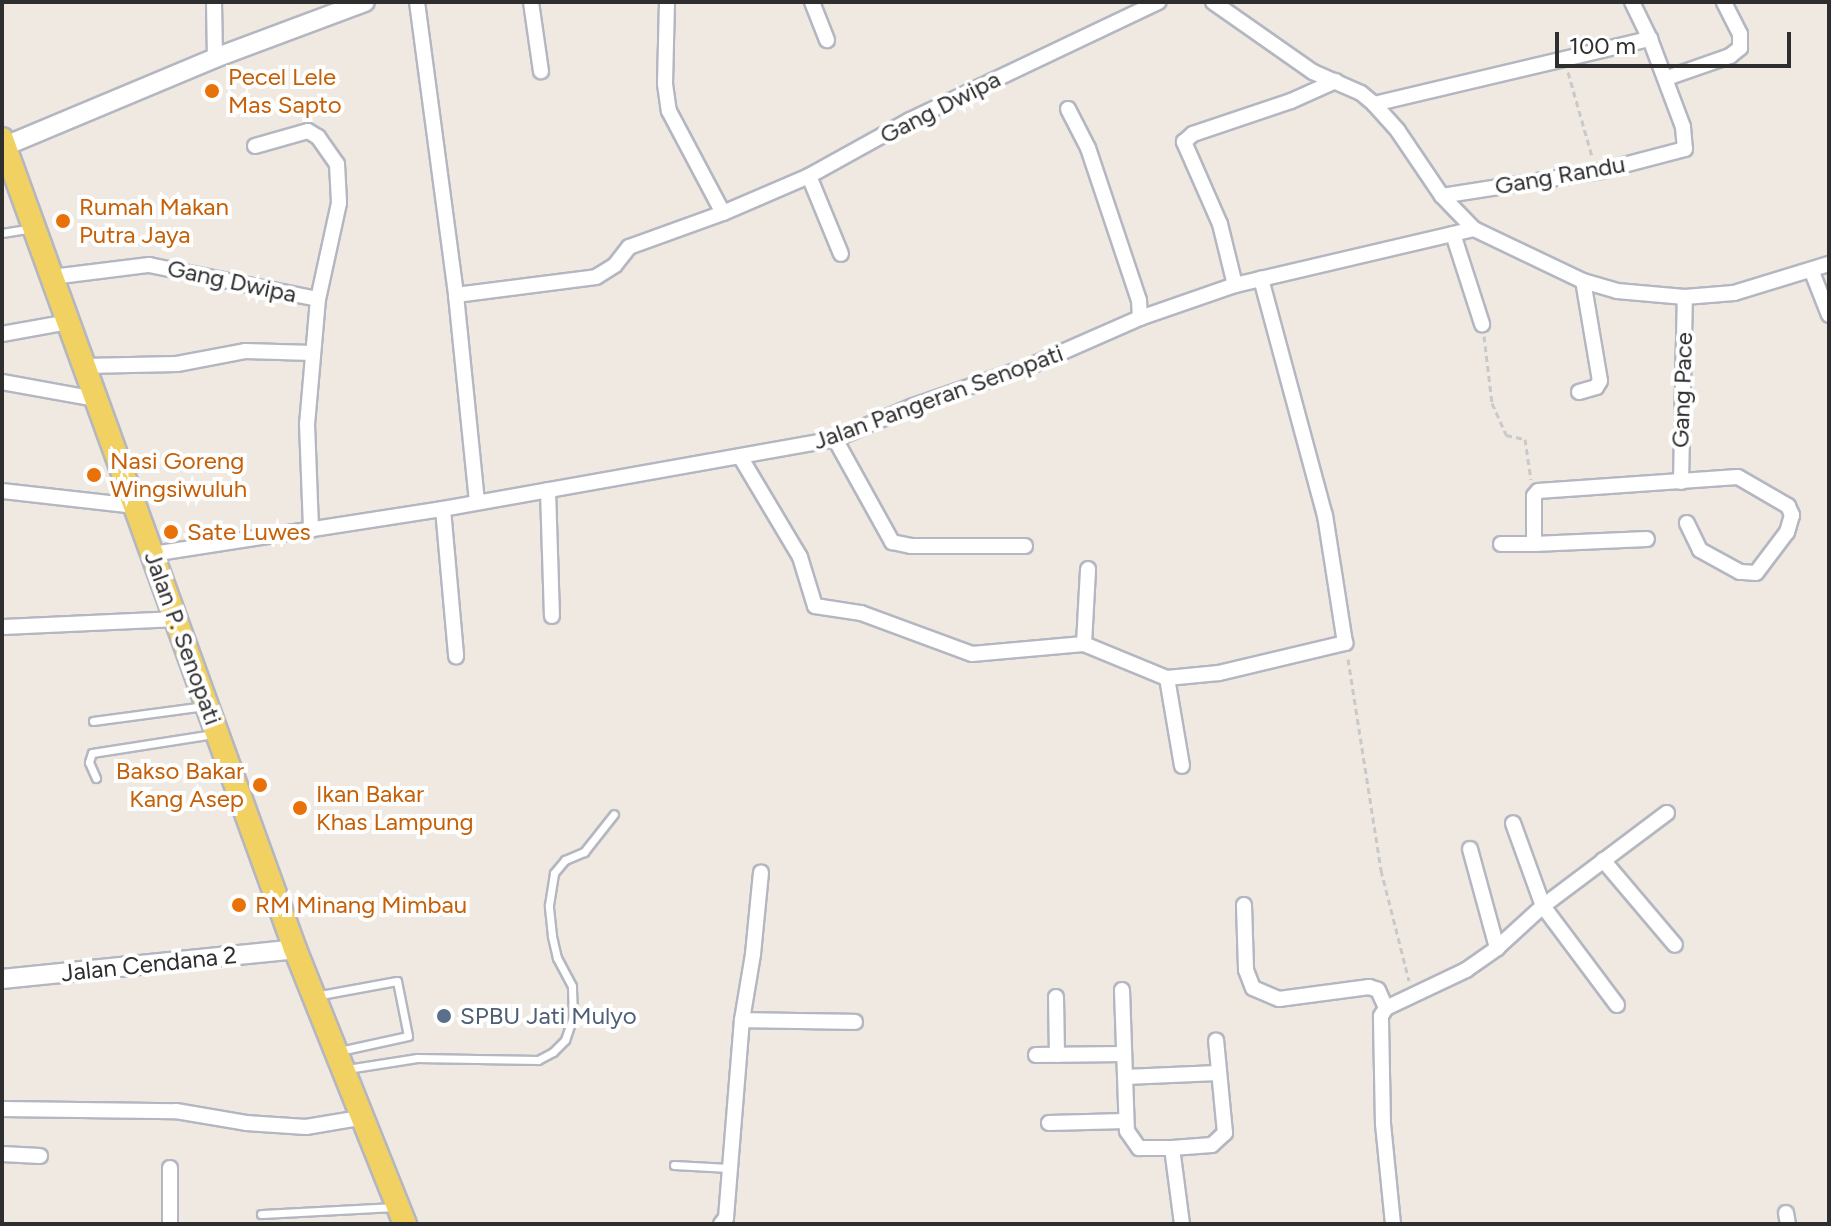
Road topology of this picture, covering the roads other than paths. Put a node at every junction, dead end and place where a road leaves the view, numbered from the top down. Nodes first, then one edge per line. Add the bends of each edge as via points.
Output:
1 (214, 2) edge
2 (365, 2) edge
3 (417, 2) edge
4 (531, 2) edge
5 (667, 2) edge
6 (812, 2) edge
7 (1158, 2) edge
8 (1213, 2) edge
9 (1632, 2) edge
10 (1724, 2) edge
11 (336, 8) edge
12 (1650, 39) junction
13 (827, 40) dead end
14 (215, 58) junction
15 (541, 71) dead end
16 (1667, 78) junction
17 (1336, 81) junction
18 (1374, 104) junction
19 (1068, 109) dead end
20 (3, 144) edge
21 (255, 146) dead end
22 (809, 176) junction
23 (1442, 196) junction
24 (723, 213) junction
25 (34, 228) junction
26 (1474, 229) junction
27 (2, 233) edge
28 (1453, 234) junction
29 (841, 254) dead end
30 (1829, 264) edge
31 (1812, 272) junction
32 (52, 277) junction
33 (1261, 278) junction
34 (1583, 281) junction
35 (1235, 285) junction
36 (456, 295) junction
37 (1685, 297) junction
38 (318, 299) junction
39 (1829, 315) edge
40 (1140, 318) junction
41 (68, 322) junction
42 (1482, 324) road end
43 (2, 334) edge
44 (313, 353) junction
45 (84, 366) junction
46 (2, 382) edge
47 (1579, 392) dead end
48 (96, 399) junction
49 (835, 439) junction
50 (741, 458) junction
51 (1681, 482) junction
52 (548, 490) junction
53 (2, 491) edge
54 (477, 502) junction
55 (135, 506) junction
56 (443, 509) junction
57 (1687, 523) dead end
58 (311, 530) junction
59 (1647, 539) dead end
60 (1501, 544) dead end
61 (1534, 544) junction
62 (1025, 546) dead end
63 (152, 554) junction
64 (1088, 569) dead end
65 (552, 616) dead end
66 (176, 619) junction
67 (2, 627) edge
68 (1084, 644) junction
69 (456, 656) dead end
70 (1167, 678) junction
71 (207, 705) junction
72 (93, 721) dead end
73 (217, 734) junction
74 (1182, 766) dead end
75 (96, 778) dead end
76 (1667, 813) dead end
77 (614, 814) dead end
78 (1513, 823) dead end
79 (1470, 849) dead end
80 (1603, 860) junction
81 (761, 872) dead end
82 (1244, 905) dead end
83 (1543, 906) junction
84 (1675, 945) dead end
85 (1497, 948) junction
86 (295, 949) junction
87 (2, 979) edge
88 (1122, 990) dead end
89 (313, 997) junction
90 (1056, 997) dead end
91 (1617, 1005) dead end
92 (1386, 1008) junction
93 (742, 1020) junction
94 (855, 1022) dead end
95 (1216, 1040) dead end
96 (1124, 1054) junction
97 (1036, 1055) dead end
98 (1057, 1055) junction
99 (338, 1061) junction
100 (1218, 1073) junction
101 (1125, 1077) junction
102 (2, 1109) edge
103 (360, 1118) junction
104 (1126, 1121) junction
105 (1049, 1123) dead end
106 (1172, 1148) junction
107 (2, 1154) edge
108 (40, 1156) dead end
109 (674, 1165) dead end
110 (170, 1168) dead end
111 (729, 1168) junction
112 (261, 1214) dead end
113 (402, 1216) edge
114 (724, 1221) edge
115 (170, 1224) edge
116 (1182, 1224) edge
117 (1393, 1224) edge

1 - 14 street
2 - 11 street
3 - 36 street
4 - 15 street
5 - 24 street via 669,111
6 - 13 street
7 - 22 street, Gang Dwipa via 910,120
8 - 17 street via 1313,72
9 - 12 street
10 - 16 street via 1740,34 1740,48
11 - 14 street
12 - 16 street
12 - 18 street
14 - 20 street
16 - 23 street, Gang Randu via 1685,149 1601,171
17 - 18 street
17 - 35 street via 1193,134 1184,142 1220,224
18 - 23 street
19 - 40 street via 1088,148 1139,300
20 - 25 main road, Jalan P. Senopati
21 - 38 street via 308,131 337,164 336,227
22 - 24 street, Gang Dwipa
22 - 29 street
23 - 26 street
24 - 36 street, Gang Dwipa via 629,247 596,277
25 - 27 lane
25 - 32 main road, Jalan P. Senopati
26 - 28 street, Jalan Pangeran Senopati
26 - 34 street
28 - 33 street, Jalan Pangeran Senopati
28 - 42 street
30 - 31 street
31 - 37 street via 1734,293
31 - 39 street
32 - 38 street, Gang Dwipa via 149,265
32 - 41 main road, Jalan P. Senopati
33 - 35 street, Jalan Pangeran Senopati
33 - 70 street via 1325,516 1345,643 1219,673
34 - 37 street via 1617,291
34 - 47 street via 1600,381
35 - 40 street, Jalan Pangeran Senopati
36 - 54 street
37 - 51 street, Gang Pace
38 - 44 street
40 - 49 street, Jalan Pangeran Senopati via 1035,364
41 - 43 street
41 - 45 main road, Jalan P. Senopati
44 - 45 street via 245,351 177,364
44 - 58 street via 306,463
45 - 48 main road, Jalan P. Senopati
46 - 48 street
48 - 55 main road, Jalan P. Senopati
49 - 50 street, Jalan Pangeran Senopati
49 - 62 street via 892,542
50 - 52 street, Jalan Pangeran Senopati
50 - 68 street via 800,557 815,606 861,613 972,654
51 - 57 street via 1738,477 1788,506 1792,515 1787,532 1756,573 1740,572 1700,550
51 - 61 street via 1538,491
52 - 54 street, Jalan Pangeran Senopati
52 - 65 street
53 - 55 street
54 - 56 street, Jalan Pangeran Senopati
55 - 63 main road, Jalan P. Senopati
56 - 58 street, Jalan Pangeran Senopati
56 - 69 street
58 - 63 street, Jalan Pangeran Senopati
59 - 61 street
60 - 61 street
63 - 66 main road, Jalan P. Senopati
64 - 68 street
66 - 67 street
66 - 71 main road, Jalan P. Senopati
68 - 70 street
70 - 74 street
71 - 72 lane
71 - 73 main road, Jalan P. Senopati
73 - 75 lane via 92,753 89,762
73 - 86 main road, Jalan P. Senopati
76 - 80 street
77 - 99 lane via 584,852 565,860 554,873 552,936 572,986 573,1017 565,1040 553,1052 538,1060
78 - 83 street
79 - 85 street
80 - 83 street
80 - 84 street
81 - 93 street
82 - 92 street via 1246,970 1253,988 1279,999 1369,987 1378,990
83 - 85 street
83 - 91 street
85 - 92 street via 1466,970
86 - 87 street, Jalan Cendana 2
86 - 89 main road, Jalan P. Senopati
88 - 96 street
89 - 99 main road, Jalan P. Senopati
89 - 99 lane via 397,981 408,1036
90 - 98 street
92 - 117 street via 1380,1024 1382,1092
93 - 94 street
93 - 111 street
95 - 100 street
96 - 98 street
96 - 101 street
97 - 98 street
99 - 103 main road, Jalan P. Senopati
100 - 101 street
100 - 106 street via 1225,1133 1212,1145
101 - 104 street
102 - 103 street via 176,1111 306,1127
103 - 113 main road, Jalan P. Senopati
104 - 105 street
104 - 106 street via 1139,1148
106 - 116 street
107 - 108 street
109 - 111 lane
110 - 115 street
111 - 114 street
112 - 113 lane

